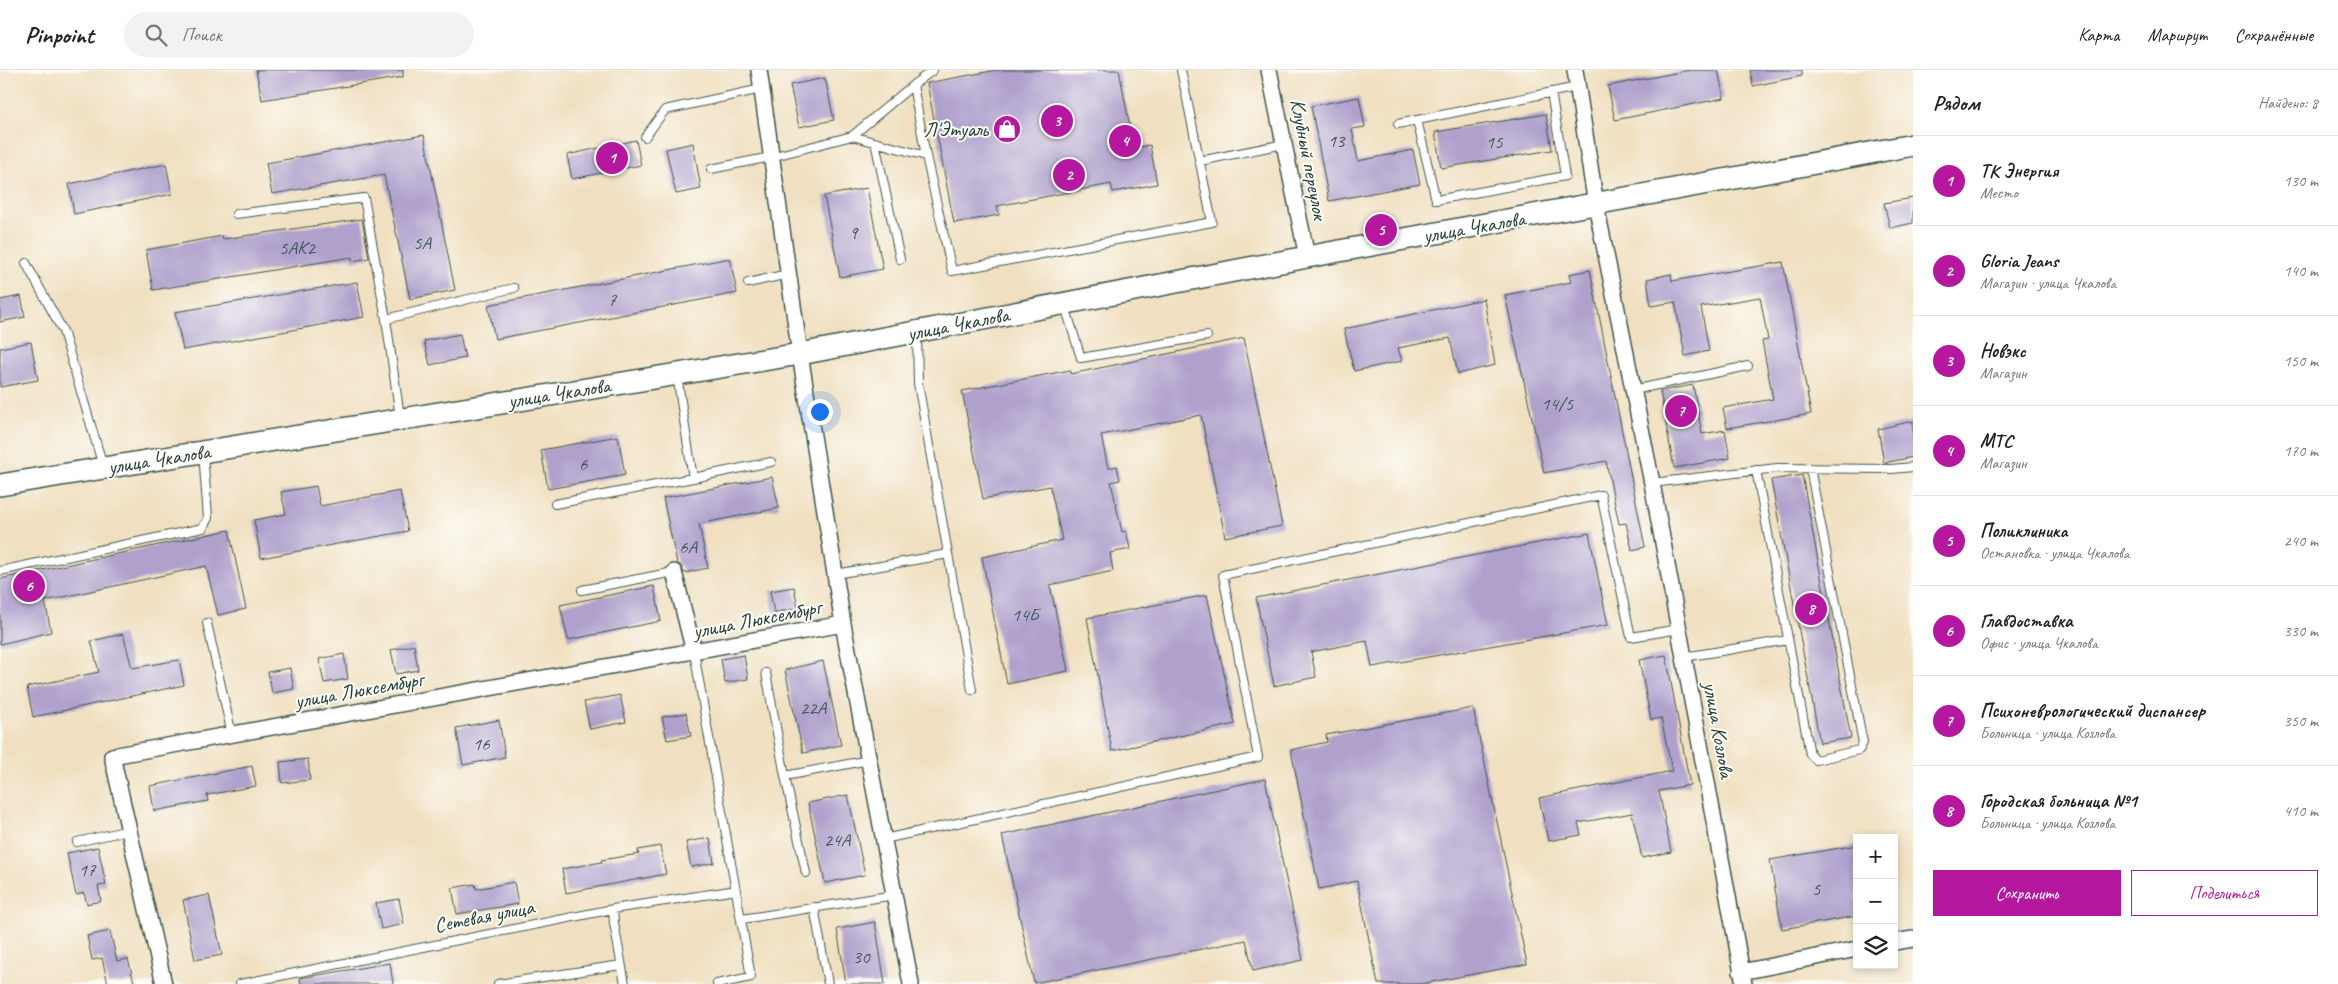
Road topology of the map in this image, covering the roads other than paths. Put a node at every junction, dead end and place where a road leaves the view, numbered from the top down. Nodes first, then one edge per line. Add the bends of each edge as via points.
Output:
1 (759, 70) edge
2 (934, 70) edge
3 (1181, 70) edge
4 (1269, 70) edge
5 (1575, 70) edge
6 (912, 85) junction
7 (1577, 87) junction
8 (761, 89) junction
9 (1551, 92) junction
10 (1417, 120) junction
11 (1398, 124) dead end
12 (852, 136) junction
13 (645, 137) dead end
14 (875, 142) junction
15 (1284, 144) junction
16 (1913, 146) edge
17 (926, 156) junction
18 (771, 157) junction
19 (1200, 161) junction
20 (712, 169) dead end
21 (1596, 204) junction
22 (236, 214) dead end
23 (1307, 257) junction
24 (900, 259) dead end
25 (26, 263) dead end
26 (788, 274) junction
27 (748, 283) dead end
28 (514, 288) dead end
29 (1064, 304) junction
30 (386, 319) junction
31 (917, 333) junction
32 (1207, 336) dead end
33 (800, 354) junction
34 (1748, 366) dead end
35 (677, 374) junction
36 (1633, 390) junction
37 (400, 419) junction
38 (203, 451) junction
39 (771, 462) dead end
40 (1913, 467) edge
41 (103, 468) junction
42 (1810, 468) junction
43 (1756, 470) junction
44 (693, 478) junction
45 (1652, 484) junction
46 (0, 485) edge
47 (554, 504) dead end
48 (948, 554) junction
49 (0, 571) edge
50 (674, 572) joint
51 (836, 574) junction
52 (582, 590) dead end
53 (207, 623) dead end
54 (843, 624) junction
55 (1678, 628) junction
56 (1788, 640) junction
57 (694, 652) junction
58 (1684, 657) junction
59 (766, 673) dead end
60 (972, 690) dead end
61 (232, 735) junction
62 (869, 760) junction
63 (785, 776) junction
64 (129, 830) junction
65 (884, 839) junction
66 (77, 842) dead end
67 (806, 873) dead end
68 (736, 890) junction
69 (895, 895) junction
70 (814, 907) junction
71 (613, 909) junction
72 (742, 919) junction
73 (1913, 939) edge
74 (1898, 941) edge
75 (1853, 950) edge
76 (621, 965) junction
77 (1743, 978) edge
78 (164, 984) edge
79 (240, 984) edge
80 (498, 984) edge
81 (625, 984) edge
82 (717, 984) edge
83 (828, 984) edge
84 (911, 984) edge

1 - 8 street, улица Люксембург
2 - 6 lane
3 - 19 lane
4 - 15 street, Клубный переулок
5 - 7 street, улица Козлова
6 - 12 lane
6 - 17 lane
7 - 9 lane
7 - 21 street, улица Козлова
8 - 13 lane via 665,110
8 - 18 street, улица Люксембург
9 - 10 lane
9 - 10 lane via 1565,176 1436,200
10 - 11 lane
12 - 14 lane
12 - 18 lane
14 - 17 lane
14 - 24 lane
15 - 19 lane
15 - 23 street, Клубный переулок
16 - 21 street, улица Чкалова
17 - 19 lane via 952,271 1212,222
18 - 20 lane
18 - 26 street, улица Люксембург
21 - 23 street, улица Чкалова
21 - 36 street, улица Козлова
22 - 30 lane via 364,198
23 - 29 street, улица Чкалова
25 - 41 lane via 63,331
26 - 27 lane
26 - 33 street, улица Люксембург
28 - 30 lane
29 - 31 street, улица Чкалова
29 - 32 lane via 1081,358
30 - 37 lane
31 - 33 street, улица Чкалова
31 - 48 lane via 918,383
33 - 35 street, улица Чкалова
33 - 51 street, улица Люксембург
34 - 36 lane
35 - 37 street, улица Чкалова
35 - 44 lane
36 - 45 street, улица Козлова
37 - 38 street, улица Чкалова
38 - 41 street, улица Чкалова
38 - 49 lane via 208,518 203,528
39 - 44 lane
40 - 42 lane
41 - 46 street, улица Чкалова
42 - 43 lane
42 - 56 lane via 1863,743 1859,750 1813,758
43 - 45 lane
43 - 56 lane
44 - 47 lane
45 - 55 street, улица Козлова
48 - 51 lane
48 - 60 lane
50 - 52 lane
50 - 57 street
51 - 54 street, улица Люксембург
53 - 61 lane
54 - 57 street, улица Люксембург
54 - 62 street, улица Люксембург
55 - 58 street, улица Козлова
55 - 65 lane via 1631,637 1601,495 1223,575 1258,758
56 - 58 lane
57 - 61 street, улица Люксембург
57 - 68 lane
58 - 77 street, улица Козлова
59 - 63 lane
61 - 64 street, улица Люксембург via 112,756
62 - 63 lane
62 - 65 street, улица Люксембург
63 - 67 lane
64 - 66 lane
64 - 78 street, улица Люксембург
65 - 69 street, улица Люксембург
68 - 71 lane, Сетевая улица
68 - 72 lane
69 - 70 lane
69 - 84 street, улица Люксембург
70 - 72 lane
70 - 83 lane
71 - 76 lane
71 - 79 lane, Сетевая улица
72 - 82 lane via 751,977
73 - 74 street
75 - 77 street
76 - 80 lane
76 - 81 lane

